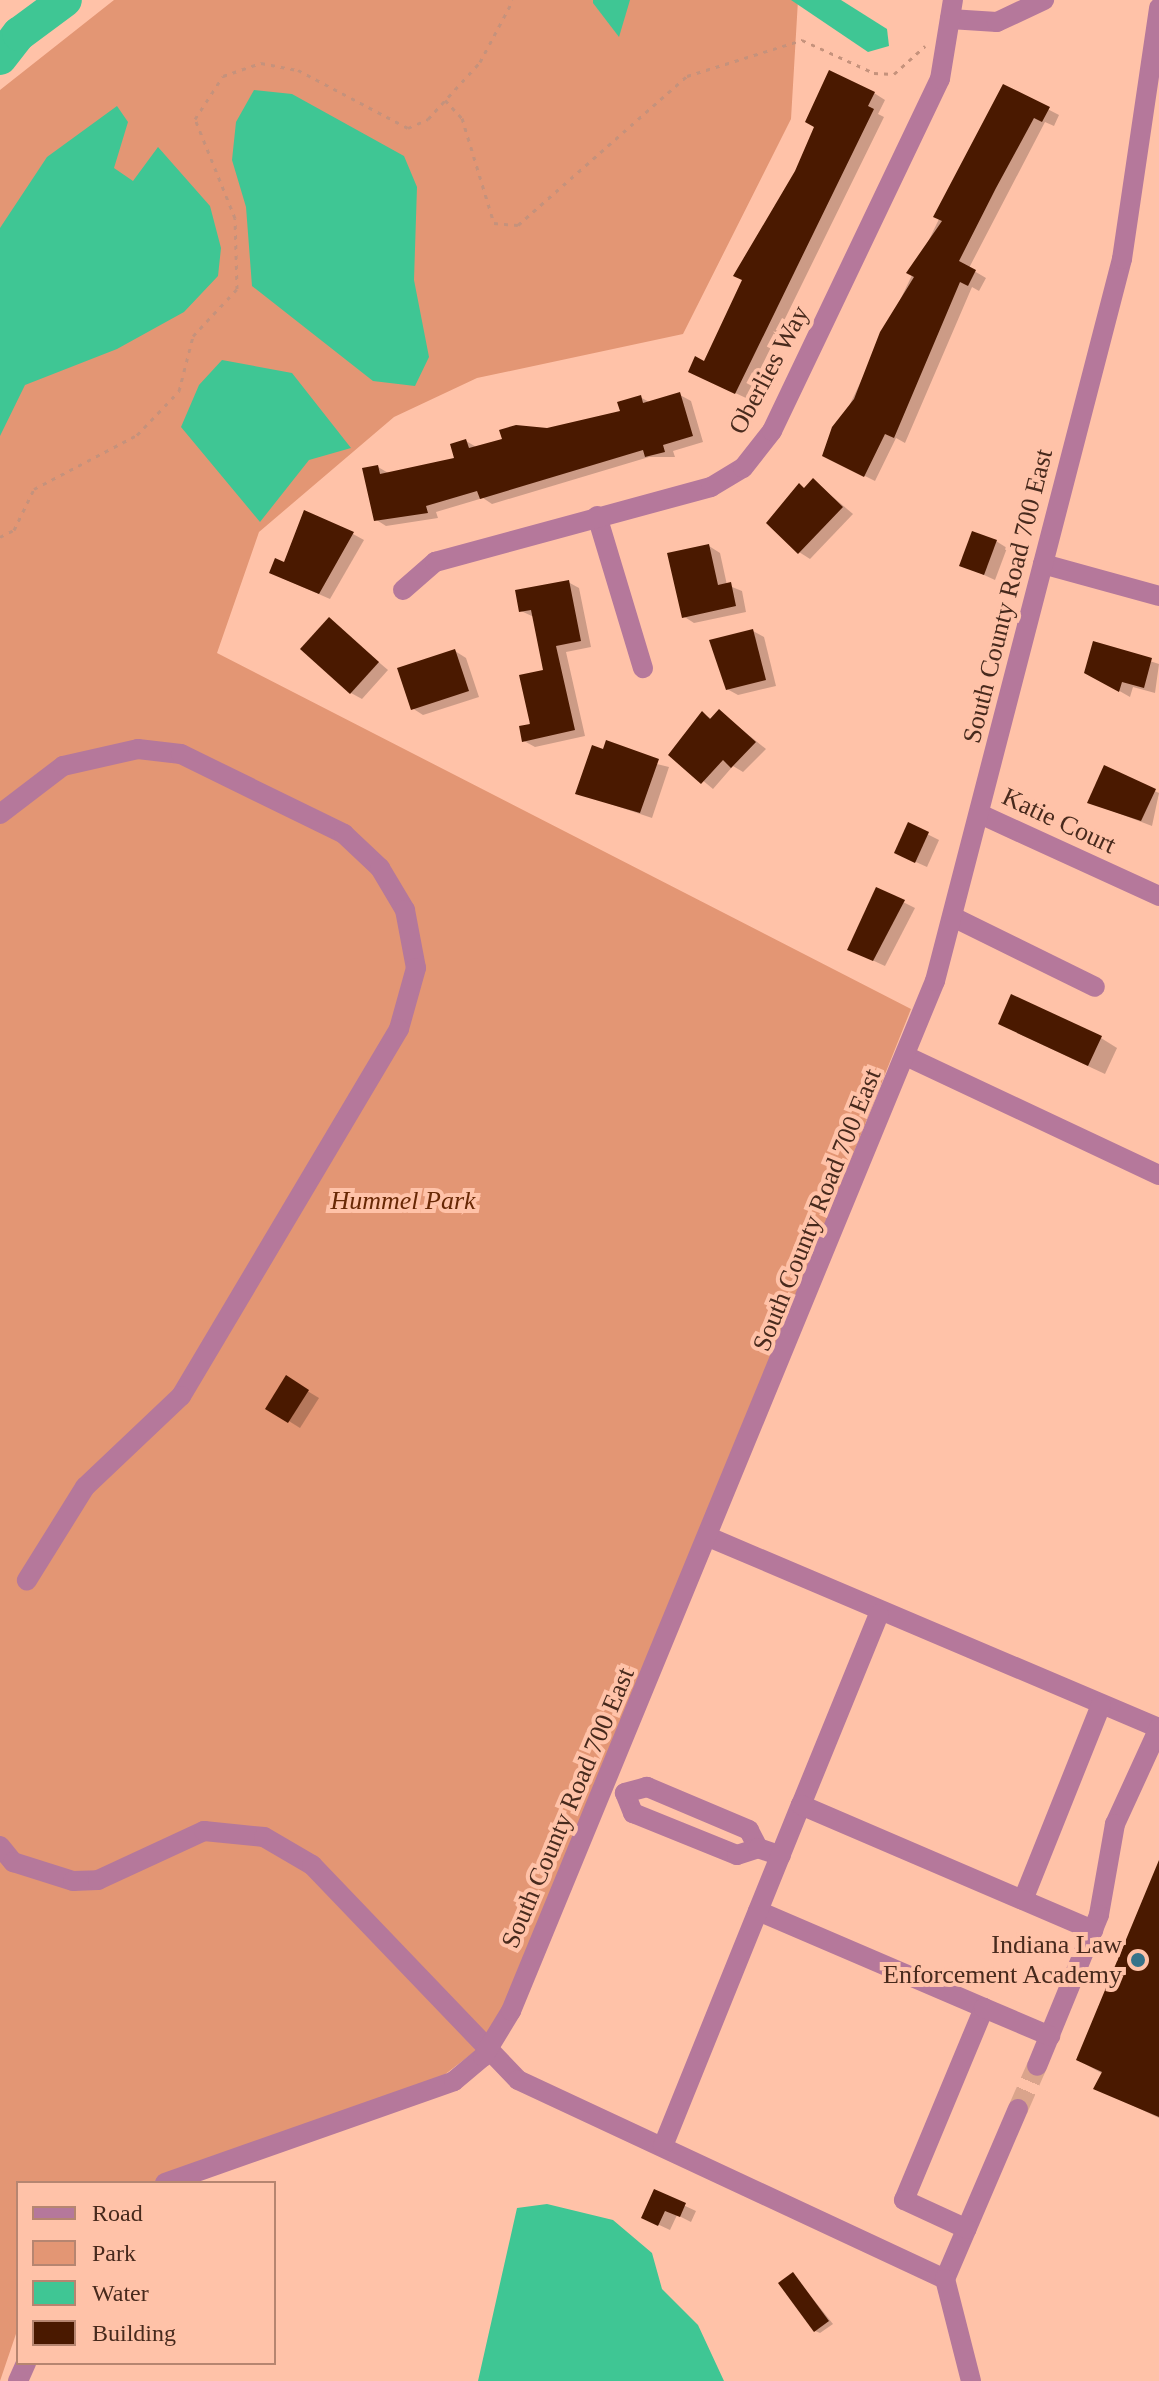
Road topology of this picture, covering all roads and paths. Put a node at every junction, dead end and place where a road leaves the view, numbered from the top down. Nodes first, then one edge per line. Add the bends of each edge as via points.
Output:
1 (513, 0) edge
2 (1044, 0) edge
3 (1159, 8) edge
4 (952, 10) edge
5 (927, 44) dead end
6 (445, 100) junction
7 (597, 516) junction
8 (0, 537) edge
9 (1043, 564) junction
10 (403, 590) dead end
11 (1159, 596) edge
12 (643, 668) dead end
13 (0, 814) edge
14 (980, 814) junction
15 (1159, 896) edge
16 (953, 917) junction
17 (1095, 987) dead end
18 (908, 1057) junction
19 (1159, 1175) edge
20 (711, 1538) junction
21 (30, 1575) dead end
22 (879, 1614) junction
23 (1101, 1705) junction
24 (1159, 1728) edge
25 (615, 1789) junction
26 (801, 1805) junction
27 (0, 1846) edge
28 (758, 1848) junction
29 (781, 1856) junction
30 (1023, 1900) junction
31 (758, 1911) junction
32 (1093, 1930) junction
33 (984, 2008) junction
34 (1050, 2036) junction
35 (487, 2052) junction
36 (1037, 2066) tunnel mouth
37 (1018, 2109) tunnel mouth
38 (663, 2146) junction
39 (171, 2181) edge
40 (967, 2229) junction
41 (945, 2279) junction
42 (971, 2381) edge

1 - 6 path via 480,62
2 - 4 street via 997,22
3 - 9 street, South County Road 700 East via 1122,259
4 - 7 street, Oberlies Way via 940,79 772,431 743,468 711,487
5 - 6 path via 894,74 874,73 802,40 687,76 518,225 494,223 462,118
6 - 8 path via 408,128 298,70 261,63 223,76 195,119 235,218 237,289 193,336 179,391 169,402 137,435 34,489 14,530
7 - 10 street, Oberlies Way via 435,562
7 - 12 street
9 - 11 street
9 - 14 street, South County Road 700 East
13 - 21 street via 63,766 138,749 181,754 344,834 380,868 405,910 416,968 399,1029 181,1396 85,1487
14 - 15 street, Katie Court
14 - 16 street, South County Road 700 East
16 - 17 street
16 - 18 street, South County Road 700 East
18 - 19 street
18 - 20 street, South County Road 700 East
20 - 22 street
20 - 25 street, South County Road 700 East
22 - 23 street
22 - 26 street
23 - 24 street
23 - 30 street
24 - 32 street via 1115,1824
25 - 28 street via 647,1787 749,1830
25 - 28 street via 633,1813 737,1855
25 - 35 street, South County Road 700 East
26 - 29 street
26 - 30 street
27 - 35 street via 13,1862 73,1881 98,1880 204,1831 264,1837 312,1865
28 - 29 street
29 - 31 street
30 - 32 street
31 - 33 street
31 - 38 street
32 - 34 street
33 - 34 street
33 - 40 street via 904,2200
34 - 36 street
35 - 38 street via 518,2080
35 - 39 street, South County Road 700 East via 439,2088
37 - 40 street
38 - 41 street
40 - 41 street
41 - 42 street

